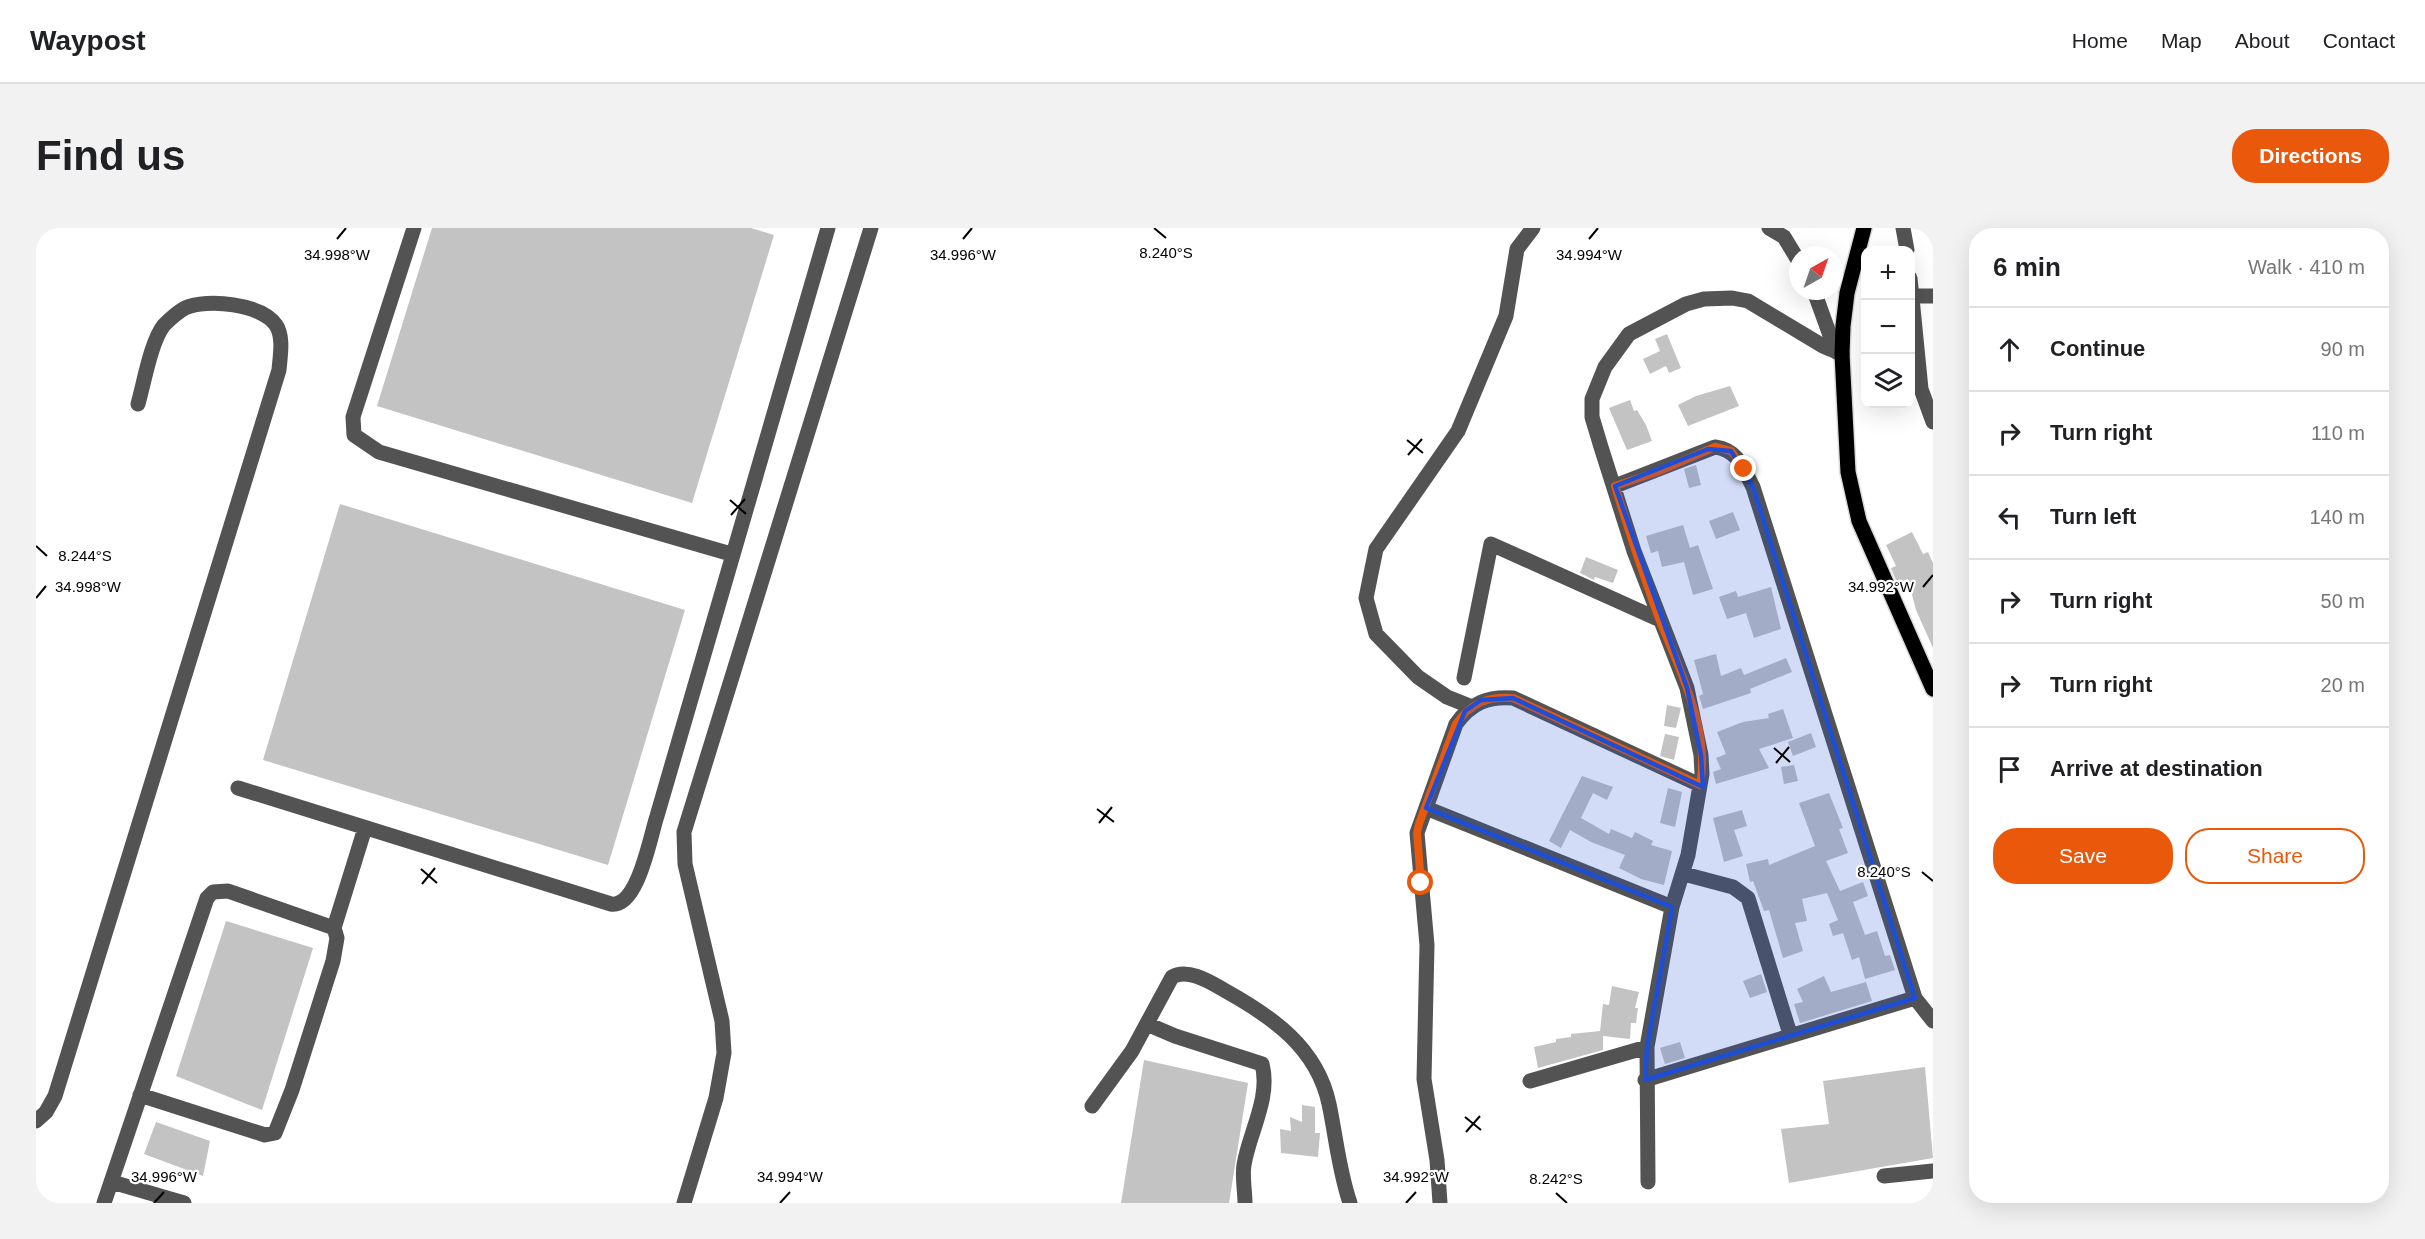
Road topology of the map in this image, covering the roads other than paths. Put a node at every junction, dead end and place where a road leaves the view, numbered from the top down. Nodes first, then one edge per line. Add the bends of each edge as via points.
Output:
1 (414, 228) edge
2 (828, 228) edge
3 (871, 228) edge
4 (1533, 228) edge
5 (1769, 228) edge
6 (1864, 228) edge
7 (1904, 228) edge
8 (1789, 246) edge
9 (1906, 246) edge
10 (1915, 296) edge
11 (1933, 296) edge
12 (1818, 300) edge
13 (1913, 300) edge
14 (1839, 353) junction
15 (138, 404) dead end
16 (1933, 422) edge
17 (1615, 486) junction
18 (731, 554) junction
19 (1660, 620) junction
20 (1464, 678) dead end
21 (1933, 690) edge
22 (1472, 707) junction
23 (1700, 785) junction
24 (238, 788) dead end
25 (1426, 808) junction
26 (365, 828) junction
27 (1683, 874) junction
28 (1672, 907) junction
29 (334, 928) junction
30 (1915, 998) junction
31 (1933, 1021) edge
32 (1147, 1024) junction
33 (1790, 1034) junction
34 (1647, 1047) junction
35 (1645, 1080) junction
36 (1530, 1081) dead end
37 (140, 1095) junction
38 (1092, 1106) dead end
39 (36, 1121) edge
40 (1933, 1171) edge
41 (1884, 1176) dead end
42 (112, 1182) junction
43 (1648, 1182) dead end
44 (104, 1203) edge
45 (184, 1203) edge
46 (684, 1203) edge
47 (1245, 1203) edge
48 (1350, 1203) edge
49 (1440, 1203) edge

1 - 18 street via 353,417 354,435 379,452
2 - 18 street
3 - 46 street via 684,832 685,864 722,1022 724,1053 716,1098
4 - 22 street via 1517,249 1506,316 1458,430 1376,549 1366,598 1376,634 1411,670 1447,697
5 - 8 street via 1784,237
6 - 14 main road via 1847,293
7 - 9 street
10 - 11 street
12 - 14 street
13 - 16 street via 1921,389
14 - 17 street via 1764,309 1732,298 1686,304 1629,334 1605,367 1592,399 1592,417
14 - 21 main road via 1845,440 1856,509
15 - 39 street via 162,327 185,308 242,306 264,315 276,326 281,346 279,370 55,1096
17 - 19 street
17 - 30 street via 1715,447 1736,455 1753,487
18 - 26 street via 637,880 622,903 611,904
19 - 20 street via 1491,544
19 - 23 street via 1695,718 1701,755
22 - 23 street via 1481,700 1513,698
22 - 25 street via 1456,724
23 - 27 street
24 - 26 street
25 - 28 street
25 - 49 street via 1417,833 1426,945 1423,1058
26 - 29 street
27 - 28 street
27 - 33 street via 1733,887 1748,898
28 - 34 street
29 - 37 street via 240,894 210,894
29 - 37 street via 337,938 333,961 275,1133 265,1135
30 - 31 street
30 - 33 street
32 - 38 street
32 - 47 street via 1262,1064 1264,1082 1244,1167
32 - 48 street via 1172,977 1184,974 1196,976 1259,1009 1279,1025 1307,1053 1320,1076
33 - 35 street
34 - 35 street
34 - 36 street
35 - 43 street
37 - 42 street
40 - 41 street
42 - 44 street
42 - 45 street

